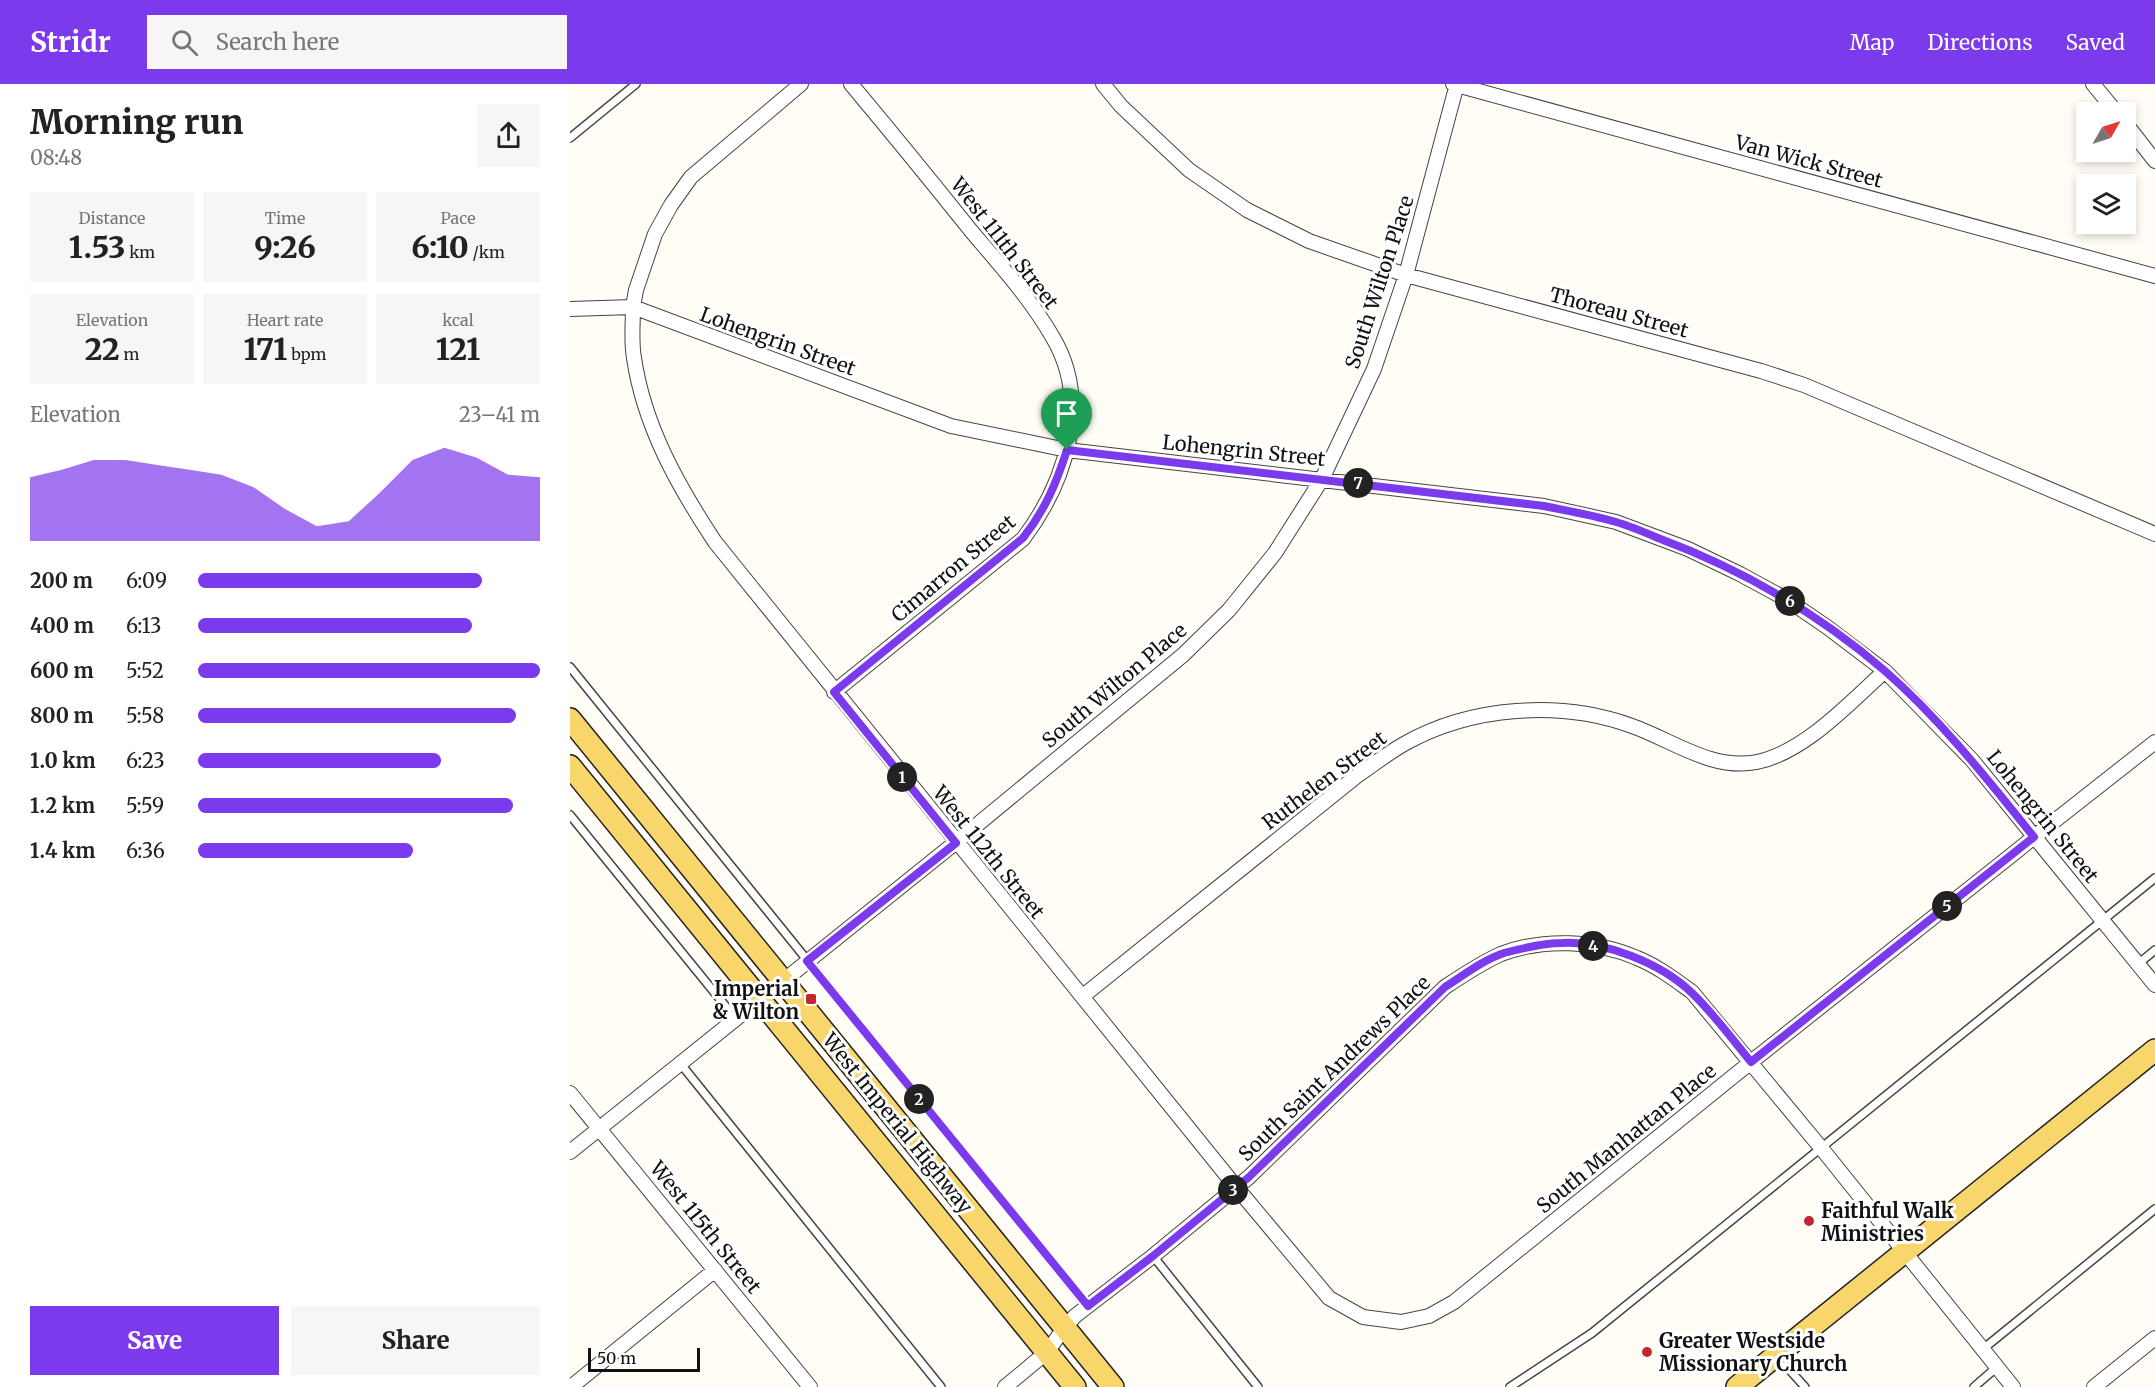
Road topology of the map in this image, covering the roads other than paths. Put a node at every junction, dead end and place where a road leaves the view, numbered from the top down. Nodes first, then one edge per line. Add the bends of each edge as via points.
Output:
1 (636, 84) edge
2 (801, 84) edge
3 (851, 84) edge
4 (1103, 84) edge
5 (1456, 84) edge
6 (2093, 84) edge
7 (2108, 102) edge
8 (2136, 137) edge
9 (570, 138) edge
10 (2155, 161) edge
11 (1406, 275) junction
12 (2155, 276) edge
13 (633, 307) junction
14 (570, 309) edge
15 (1067, 450) junction
16 (1322, 479) junction
17 (2155, 534) edge
18 (570, 667) edge
19 (1885, 671) junction
20 (834, 692) junction
21 (570, 719) edge
22 (2155, 742) edge
23 (570, 766) edge
24 (570, 815) edge
25 (2034, 837) junction
26 (956, 843) junction
27 (2155, 878) edge
28 (2102, 920) junction
29 (2155, 950) edge
30 (807, 961) junction
31 (2138, 964) junction
32 (782, 980) junction
33 (2155, 985) edge
34 (1083, 996) junction
35 (760, 998) junction
36 (736, 1019) junction
37 (2155, 1050) edge
38 (1751, 1062) junction
39 (680, 1063) junction
40 (570, 1093) edge
41 (600, 1128) junction
42 (1822, 1149) junction
43 (570, 1152) edge
44 (1236, 1187) junction
45 (2155, 1209) edge
46 (1904, 1252) junction
47 (1153, 1256) junction
48 (715, 1270) junction
49 (1088, 1306) junction
50 (1065, 1327) junction
51 (2155, 1338) edge
52 (1983, 1349) junction
53 (1047, 1352) junction
54 (1777, 1355) junction
55 (1997, 1367) junction
56 (571, 1387) edge
57 (810, 1387) edge
58 (941, 1387) edge
59 (1005, 1387) edge
60 (1075, 1387) edge
61 (1113, 1387) edge
62 (1258, 1387) edge
63 (1510, 1387) edge
64 (1737, 1387) edge
65 (1805, 1387) edge
66 (1974, 1387) edge
67 (2013, 1387) edge
68 (2094, 1387) edge

1 - 9 lane
2 - 13 street, West 112th Street via 691,177 655,234
3 - 15 street, West 111th Street via 1026,298 1053,338 1067,373 1073,412
4 - 11 street, Thoreau Street via 1189,170 1247,210 1309,241
5 - 11 street, South Wilton Place
5 - 12 street, Van Wick Street
6 - 7 street
8 - 10 street
11 - 16 street, South Wilton Place via 1374,369
11 - 17 street, Thoreau Street via 1804,385
13 - 14 street
13 - 15 street, Lohengrin Street via 951,426
13 - 20 street, West 112th Street via 633,356 642,402 685,497 715,542
15 - 16 street, Lohengrin Street
15 - 20 street, Cimarron Street via 1057,484 1023,538
16 - 19 street, Lohengrin Street via 1544,506 1616,522 1688,549 1786,599
16 - 26 street, South Wilton Place via 1275,553 1229,610 1183,655
18 - 30 lane
19 - 25 street, Lohengrin Street via 1972,760
19 - 34 street, Ruthelen Street via 1815,732 1777,757 1755,762 1730,763 1701,756 1632,726 1582,713 1497,712 1451,724 1404,744 1358,775
20 - 26 street, West 112th Street
21 - 32 main road, West Imperial Highway
22 - 25 street, South Manhattan Place
23 - 35 main road, West Imperial Highway
24 - 36 lane
25 - 28 street, Lohengrin Street
25 - 38 street, South Manhattan Place
26 - 30 street, South Wilton Place
26 - 34 street, West 112th Street
27 - 28 lane
28 - 31 street, Lohengrin Street
28 - 42 lane
29 - 31 lane
30 - 32 street, South Wilton Place
30 - 49 lane
31 - 33 street, Lohengrin Street
32 - 35 street, South Wilton Place
32 - 50 main road, West Imperial Highway
34 - 44 street, West 112th Street
35 - 36 street, South Wilton Place
35 - 53 main road, West Imperial Highway
36 - 39 street, South Wilton Place
37 - 46 main road
38 - 42 street
38 - 44 street, South Saint Andrews Place via 1692,992 1636,957 1564,942 1514,951 1472,969 1445,987
38 - 44 street, South Manhattan Place via 1454,1302 1429,1316 1401,1322 1363,1317 1329,1298
39 - 41 street, South Wilton Place
39 - 58 lane
40 - 41 street, West 115th Street
41 - 43 street, South Wilton Place
41 - 48 street, West 115th Street
42 - 46 street
42 - 63 lane via 1592,1333
44 - 47 street, South Saint Andrews Place
45 - 52 lane
46 - 52 street
46 - 54 main road
47 - 49 street, South Saint Andrews Place
47 - 62 lane
48 - 56 street
48 - 57 street, West 115th Street
49 - 50 street, South Saint Andrews Place
50 - 53 street, South Saint Andrews Place
50 - 61 main road, West Imperial Highway
51 - 68 street
52 - 55 street
53 - 59 street, South Saint Andrews Place
53 - 60 main road, West Imperial Highway
54 - 64 main road
54 - 65 lane
55 - 66 lane
55 - 67 street

